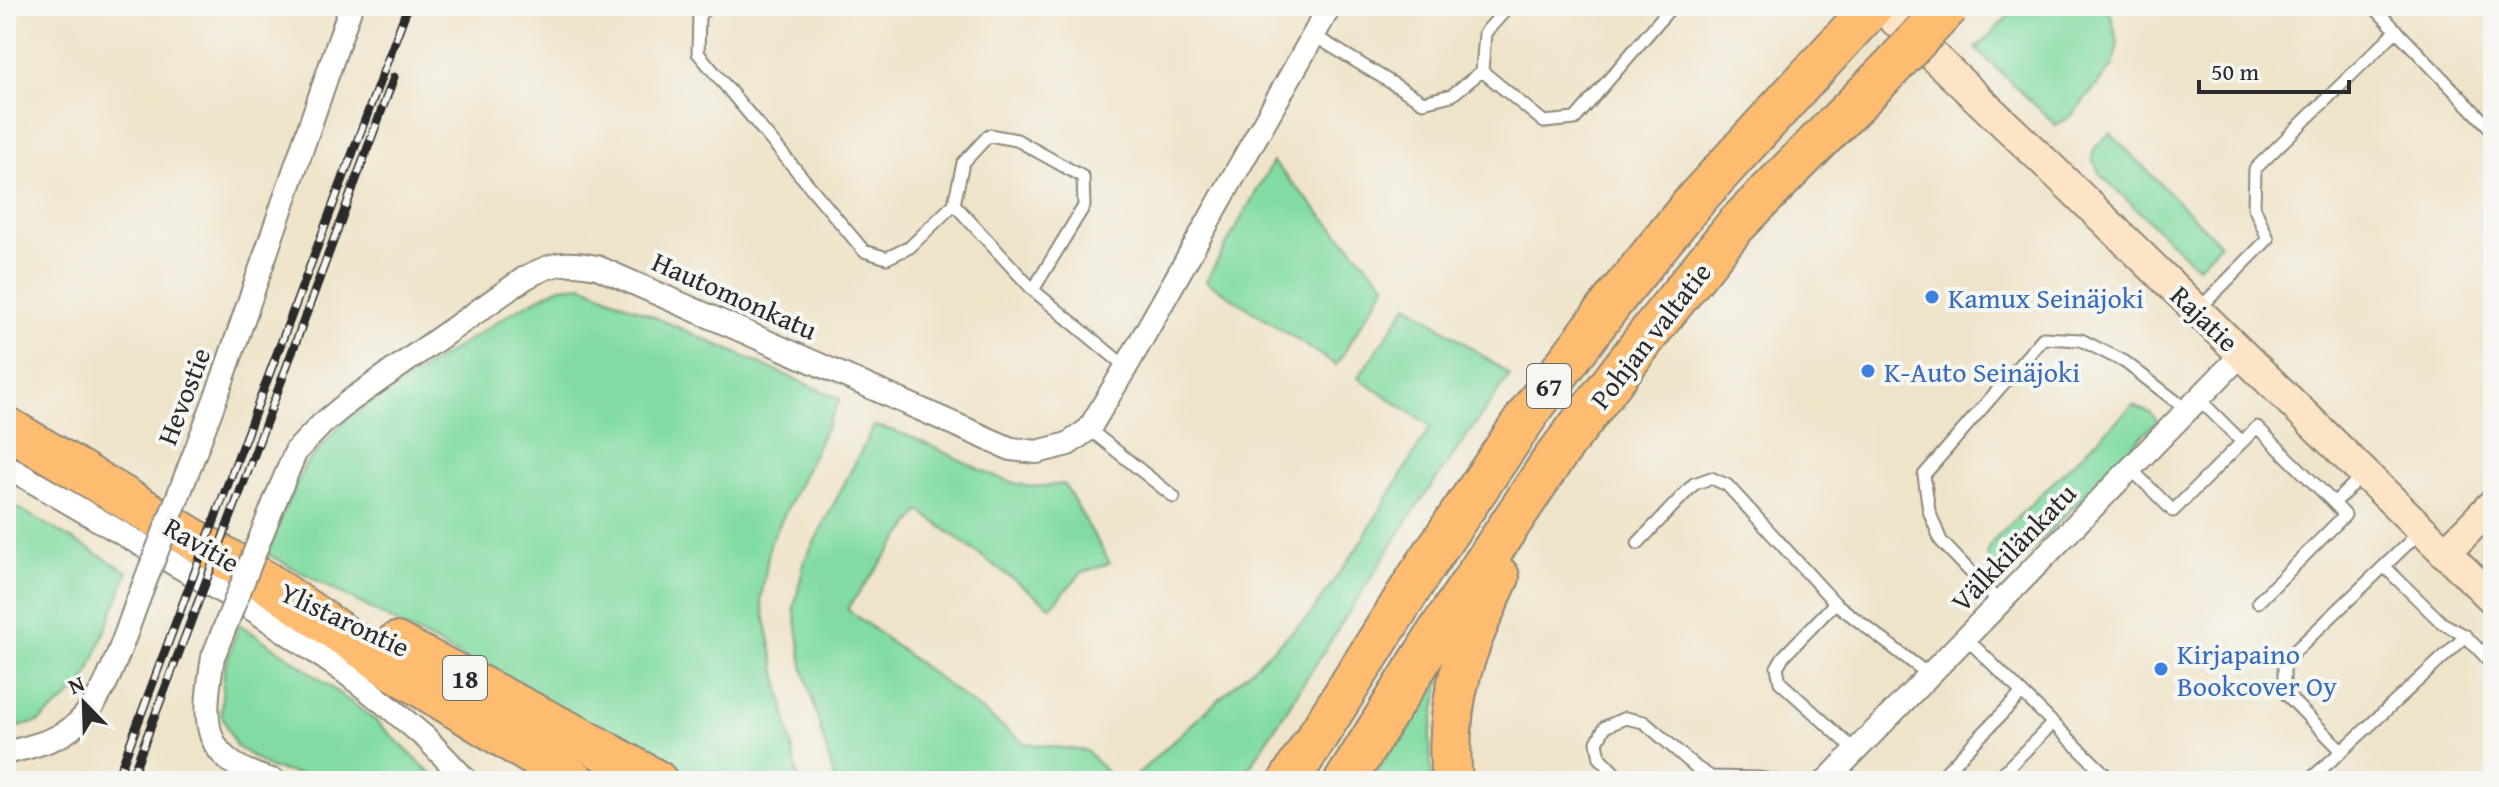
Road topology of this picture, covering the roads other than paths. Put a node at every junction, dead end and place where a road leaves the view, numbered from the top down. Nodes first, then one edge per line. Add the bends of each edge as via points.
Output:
1 (351, 6) edge
2 (710, 6) edge
3 (1330, 6) edge
4 (1509, 6) edge
5 (1672, 6) edge
6 (1880, 6) edge
7 (1949, 6) edge
8 (2373, 6) edge
9 (1860, 20) edge
10 (2397, 30) junction
11 (1312, 35) junction
12 (1482, 71) junction
13 (2493, 131) edge
14 (954, 204) junction
15 (1033, 290) junction
16 (2198, 311) junction
17 (2242, 354) junction
18 (1126, 367) junction
19 (2193, 404) junction
20 (6, 427) edge
21 (1089, 429) junction
22 (2242, 442) junction
23 (1552, 461) junction
24 (6, 466) edge
25 (2131, 469) junction
26 (2364, 474) junction
27 (1174, 497) dead end
28 (2334, 503) junction
29 (2493, 504) edge
30 (2422, 530) junction
31 (1638, 543) dead end
32 (2445, 553) junction
33 (2385, 567) junction
34 (269, 584) junction
35 (2493, 599) edge
36 (2258, 602) dead end
37 (1835, 603) junction
38 (2000, 603) junction
39 (2466, 636) junction
40 (1966, 638) junction
41 (2493, 641) edge
42 (2482, 653) junction
43 (2493, 665) edge
44 (1929, 675) junction
45 (2022, 693) junction
46 (2053, 723) junction
47 (1856, 751) junction
48 (2342, 751) junction
49 (6, 753) edge
50 (1290, 778) edge
51 (275, 781) edge
52 (467, 781) edge
53 (575, 781) edge
54 (657, 781) edge
55 (1345, 781) edge
56 (1452, 781) edge
57 (1622, 781) edge
58 (1779, 781) edge
59 (1826, 781) edge
60 (1937, 781) edge
61 (1995, 781) edge
62 (2112, 781) edge
63 (2308, 781) edge

1 - 49 street, Hevostie, bridge via 222,381 109,676 89,713 63,735
2 - 14 lane via 699,15 698,53 864,251 887,258 910,247
3 - 11 street
4 - 12 lane via 1485,33
5 - 12 lane via 1575,119 1544,122
6 - 16 street, Rajatie
7 - 23 highway, Pohjan valtatie / 67, bridge via 1736,225
8 - 10 lane
9 - 50 highway, Pohjan valtatie / 67 via 1697,198 1531,410
10 - 13 lane
10 - 16 lane via 2255,169 2254,207 2268,239
11 - 12 lane via 1423,102 1452,95
11 - 18 street
14 - 15 lane
14 - 15 lane via 963,163 989,135 1017,140 1083,177 1084,206
15 - 18 lane
16 - 17 street, Rajatie
17 - 19 street, Välkkilänkatu
17 - 26 street, Rajatie
18 - 21 street
19 - 22 lane
19 - 25 street, Välkkilänkatu
19 - 38 lane via 2081,340 2043,338 1924,475 1929,511 1941,541
20 - 34 highway, 18
21 - 27 lane
21 - 51 street, Hautomonkatu, bridge via 1068,444 1037,452 1011,449 597,267 566,261 545,267 351,400 296,451 213,657 206,700 209,732 222,756 249,774
22 - 25 lane via 2173,511
22 - 28 lane via 2257,427
23 - 55 highway, Pohjan valtatie / 67
23 - 56 highway via 1460,666 1448,745
24 - 52 street, Ravitie via 255,611 346,673 426,738
25 - 38 street, Välkkilänkatu
26 - 28 lane
26 - 30 street, Rajatie
28 - 36 lane via 2345,515
29 - 32 street
30 - 32 street, Rajatie
30 - 33 lane
31 - 37 lane via 1694,484 1711,478 1727,485
32 - 35 street, Rajatie
33 - 39 lane via 2442,623
33 - 48 lane via 2295,651 2284,668 2284,692
34 - 53 highway, Ylistarontie / 18 via 394,670
34 - 54 highway, Ylistarontie / 18 via 385,637
37 - 44 lane
37 - 47 lane via 1777,667 1780,682
38 - 40 street, Välkkilänkatu
39 - 42 lane
39 - 48 lane
40 - 44 street, Välkkilänkatu
40 - 45 lane
41 - 42 lane
42 - 43 lane
44 - 47 street, Välkkilänkatu
45 - 46 lane
45 - 60 lane
46 - 61 lane
46 - 62 lane
47 - 59 street, Välkkilänkatu
48 - 63 lane
57 - 58 lane via 1600,758 1597,742 1605,727 1625,718 1644,722 1711,777

